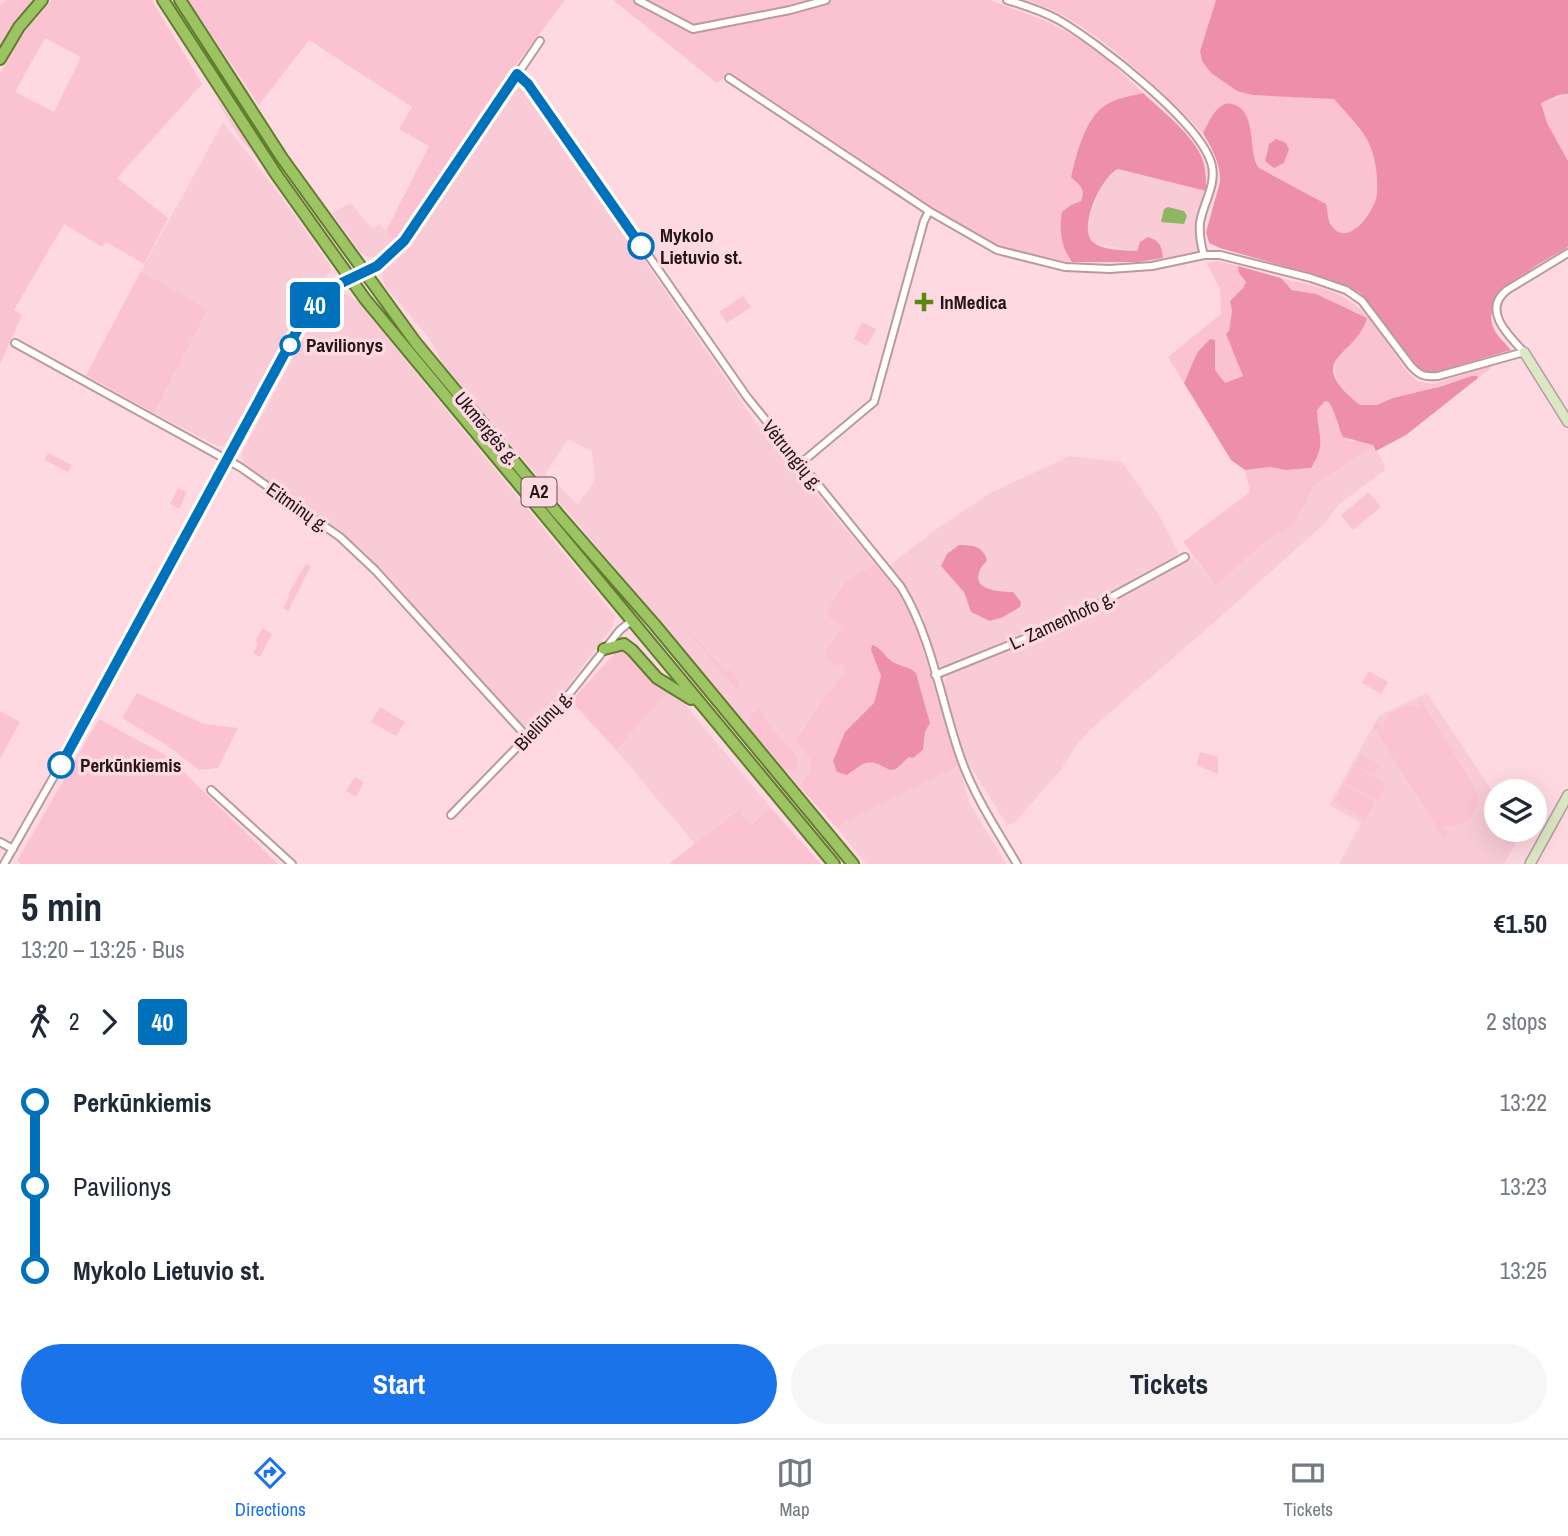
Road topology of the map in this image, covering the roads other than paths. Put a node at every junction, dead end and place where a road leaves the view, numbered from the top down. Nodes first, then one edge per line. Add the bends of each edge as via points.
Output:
1 (42, 0) edge
2 (163, 0) edge
3 (180, 0) edge
4 (638, 0) edge
5 (826, 0) edge
6 (1007, 0) edge
7 (540, 41) dead end
8 (0, 59) edge
9 (517, 74) junction
10 (729, 78) dead end
11 (929, 211) junction
12 (1568, 253) edge
13 (1204, 255) junction
14 (363, 272) junction
15 (349, 279) junction
16 (15, 343) dead end
17 (1524, 352) junction
18 (1568, 422) edge
19 (228, 460) junction
20 (801, 464) junction
21 (1185, 557) dead end
22 (639, 607) junction
23 (631, 621) junction
24 (604, 649) junction
25 (935, 675) junction
26 (702, 706) junction
27 (528, 738) junction
28 (211, 790) dead end
29 (1568, 795) edge
30 (451, 815) dead end
31 (0, 842) edge
32 (13, 849) junction
33 (4, 864) edge
34 (292, 864) edge
35 (834, 864) edge
36 (853, 864) edge
37 (1017, 864) edge
38 (1530, 864) edge

1 - 8 highway
2 - 15 highway, Ukmergės g. / A2
3 - 14 highway, Ukmergės g. / A2 via 282,158
4 - 5 street via 693,29
6 - 13 street via 1057,19 1088,39 1135,76 1195,134 1212,168 1213,181 1200,222
7 - 9 street
9 - 14 street via 404,241 377,266
9 - 20 street, Vėtrungių g. via 747,397
10 - 11 street
11 - 13 street via 997,250 1065,267 1132,268
11 - 20 street via 874,402
12 - 17 street via 1503,293 1498,304 1499,323
13 - 17 street via 1230,256 1346,290 1362,301 1421,375 1438,376
14 - 15 highway
14 - 22 highway, Ukmergės g. / A2 via 424,352
15 - 19 street via 329,290 299,327
15 - 23 highway, Ukmergės g. / A2
16 - 19 street, Eitminų g.
17 - 18 main road
19 - 27 street, Eitminų g. via 354,548
19 - 32 street
20 - 25 street, Vėtrungių g. via 901,587 916,615
21 - 25 street, L. Zamenhofo g. via 1064,623
22 - 23 highway
22 - 36 highway, Ukmergės g. / A2
23 - 24 street, Bieliūnų g.
23 - 26 highway, Ukmergės g. / A2
24 - 26 highway via 618,644 628,647 656,678
24 - 27 street, Bieliūnų g.
25 - 37 street, Vėtrungių g. via 965,771
26 - 35 highway, Ukmergės g. / A2
27 - 30 street, Bieliūnų g.
28 - 34 street
29 - 38 main road
31 - 32 street
32 - 33 street

